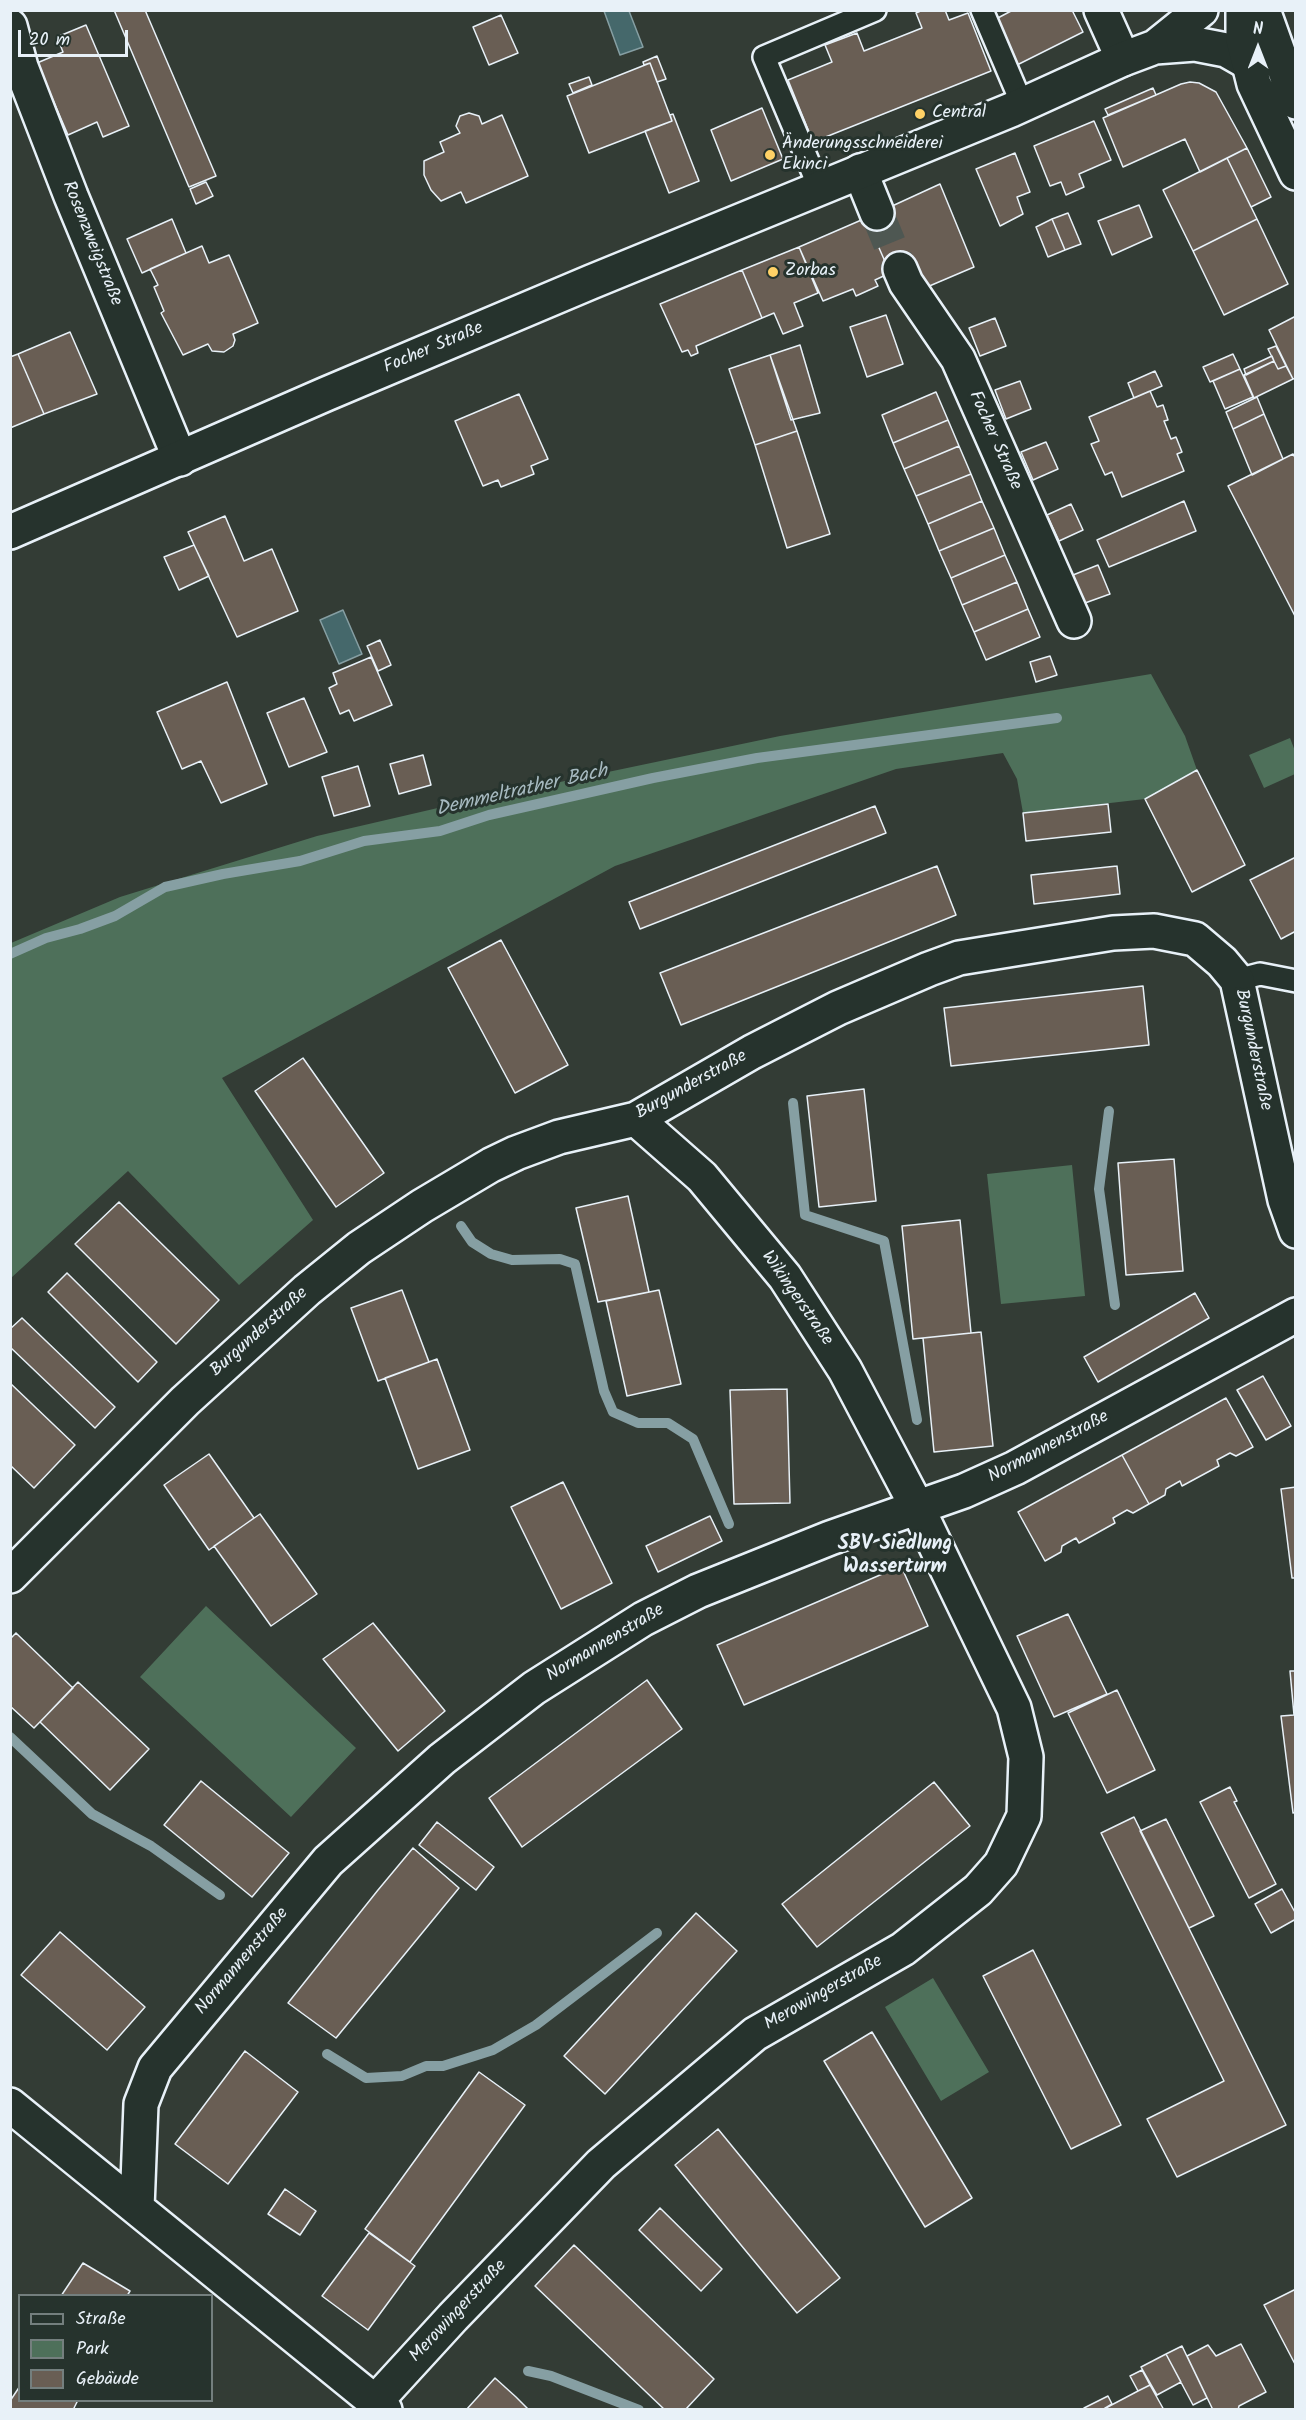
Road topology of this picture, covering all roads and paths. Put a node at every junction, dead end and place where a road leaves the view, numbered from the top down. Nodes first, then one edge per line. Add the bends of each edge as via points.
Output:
1 (874, 10) edge
2 (982, 10) edge
3 (1101, 10) edge
4 (1201, 10) edge
5 (1243, 10) edge
6 (1263, 10) edge
7 (10, 26) edge
8 (1155, 47) junction
9 (1123, 59) junction
10 (1247, 62) junction
11 (1296, 103) edge
12 (1022, 104) junction
13 (860, 171) junction
14 (1296, 173) edge
15 (819, 187) junction
16 (877, 213) tunnel mouth
17 (900, 269) tunnel mouth
18 (180, 459) junction
19 (10, 532) edge
20 (1074, 621) dead end
21 (1237, 980) junction
22 (1296, 981) edge
23 (636, 1119) junction
24 (1296, 1231) edge
25 (1296, 1315) edge
26 (917, 1507) junction
27 (10, 1576) edge
28 (10, 2105) edge
29 (137, 2208) junction
30 (380, 2405) edge

1 - 15 lane via 764,57
2 - 12 lane
3 - 9 street
4 - 8 street, Focher Straße
5 - 10 street
6 - 11 street
7 - 18 street, Rosenzweigstraße via 50,142
8 - 9 street, Focher Straße
8 - 10 street, Focher Straße via 1195,44 1226,50
9 - 12 street, Focher Straße
10 - 11 street, Focher Straße via 1272,76
10 - 14 street
12 - 13 street, Focher Straße
13 - 15 street, Focher Straße
13 - 16 street
15 - 18 street, Focher Straße
17 - 20 street, Focher Straße via 958,359
18 - 19 street, Focher Straße
21 - 22 lane via 1260,974
21 - 23 street, Burgunderstraße via 1195,939 1154,930 959,958 838,1008
21 - 24 street, Burgunderstraße via 1285,1200
23 - 26 street, Wikingerstraße via 702,1177 785,1277 845,1370
23 - 27 street, Burgunderstraße via 560,1137 516,1153 432,1200 358,1248 185,1401
25 - 26 street, Normannenstraße via 1015,1468
26 - 29 street, Normannenstraße via 698,1591 643,1619 534,1688 442,1759 328,1861 154,2068 141,2104
26 - 30 street, Merowingerstraße via 1014,1708 1026,1757 1024,1816 1001,1864 978,1890 903,1948 755,2034 601,2164 461,2309
28 - 29 street
29 - 30 street

